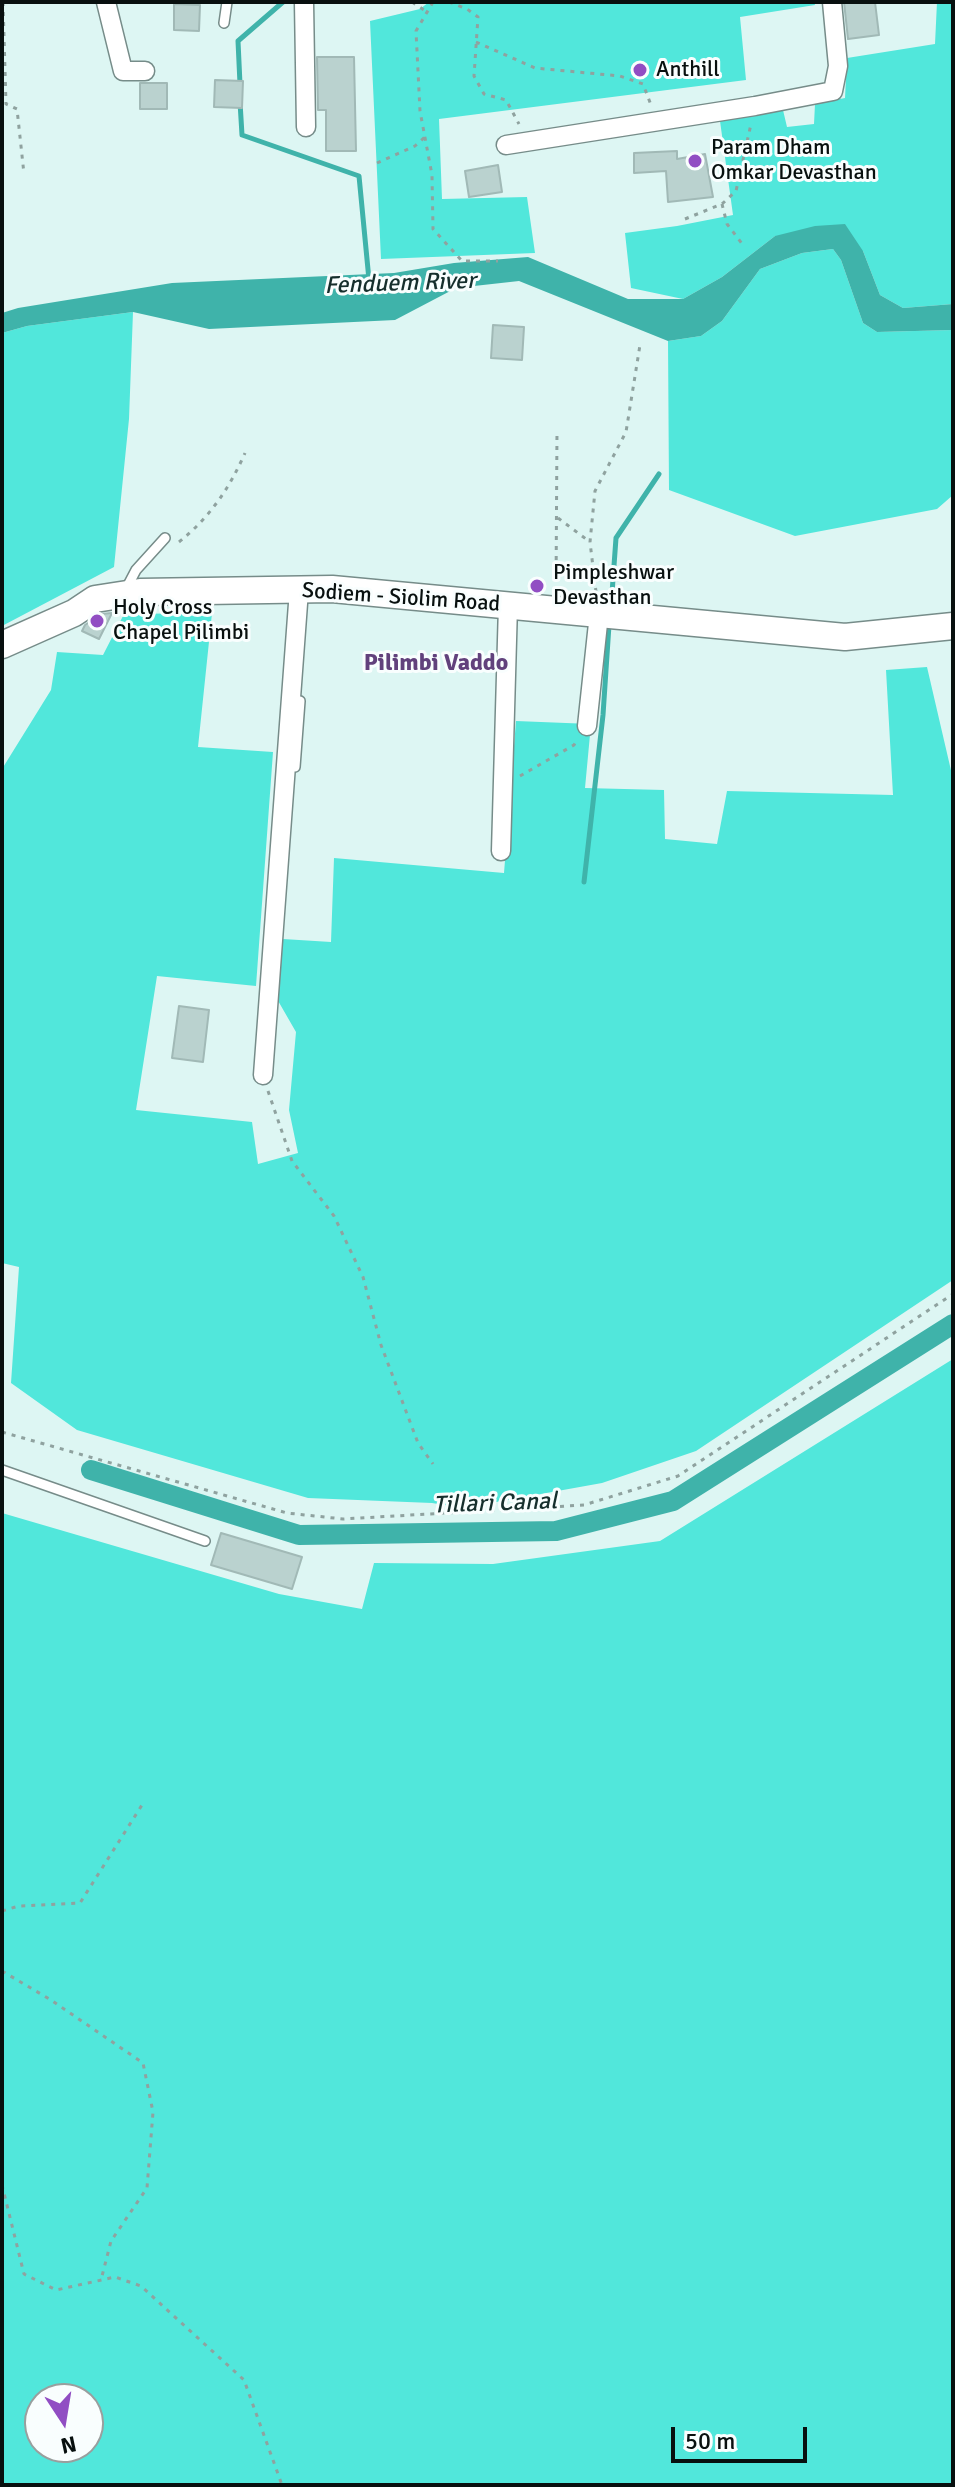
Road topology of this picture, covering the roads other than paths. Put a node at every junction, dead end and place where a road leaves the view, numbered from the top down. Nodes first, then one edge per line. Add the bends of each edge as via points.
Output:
1 (106, 2) edge
2 (227, 2) edge
3 (304, 2) edge
4 (832, 2) edge
5 (224, 23) dead end
6 (145, 71) dead end
7 (306, 127) dead end
8 (506, 145) dead end
9 (165, 538) dead end
10 (303, 590) junction
11 (124, 595) junction
12 (508, 605) junction
13 (599, 614) junction
14 (953, 626) edge
15 (2, 645) edge
16 (587, 726) road end
17 (295, 767) dead end
18 (501, 851) dead end
19 (263, 1075) road end
20 (2, 1470) edge
21 (205, 1541) dead end

1 - 6 street via 123,71
2 - 5 lane
3 - 7 street
4 - 8 street via 838,66 833,91
9 - 11 lane via 136,570
10 - 11 main road, Sodiem - Siolim Road
10 - 12 main road, Sodiem - Siolim Road
10 - 17 lane
10 - 19 street
11 - 15 main road, Sodiem - Siolim Road via 95,599
12 - 13 main road, Sodiem - Siolim Road
12 - 18 street
13 - 14 main road, Sodiem - Siolim Road via 845,637
13 - 16 street
20 - 21 lane

